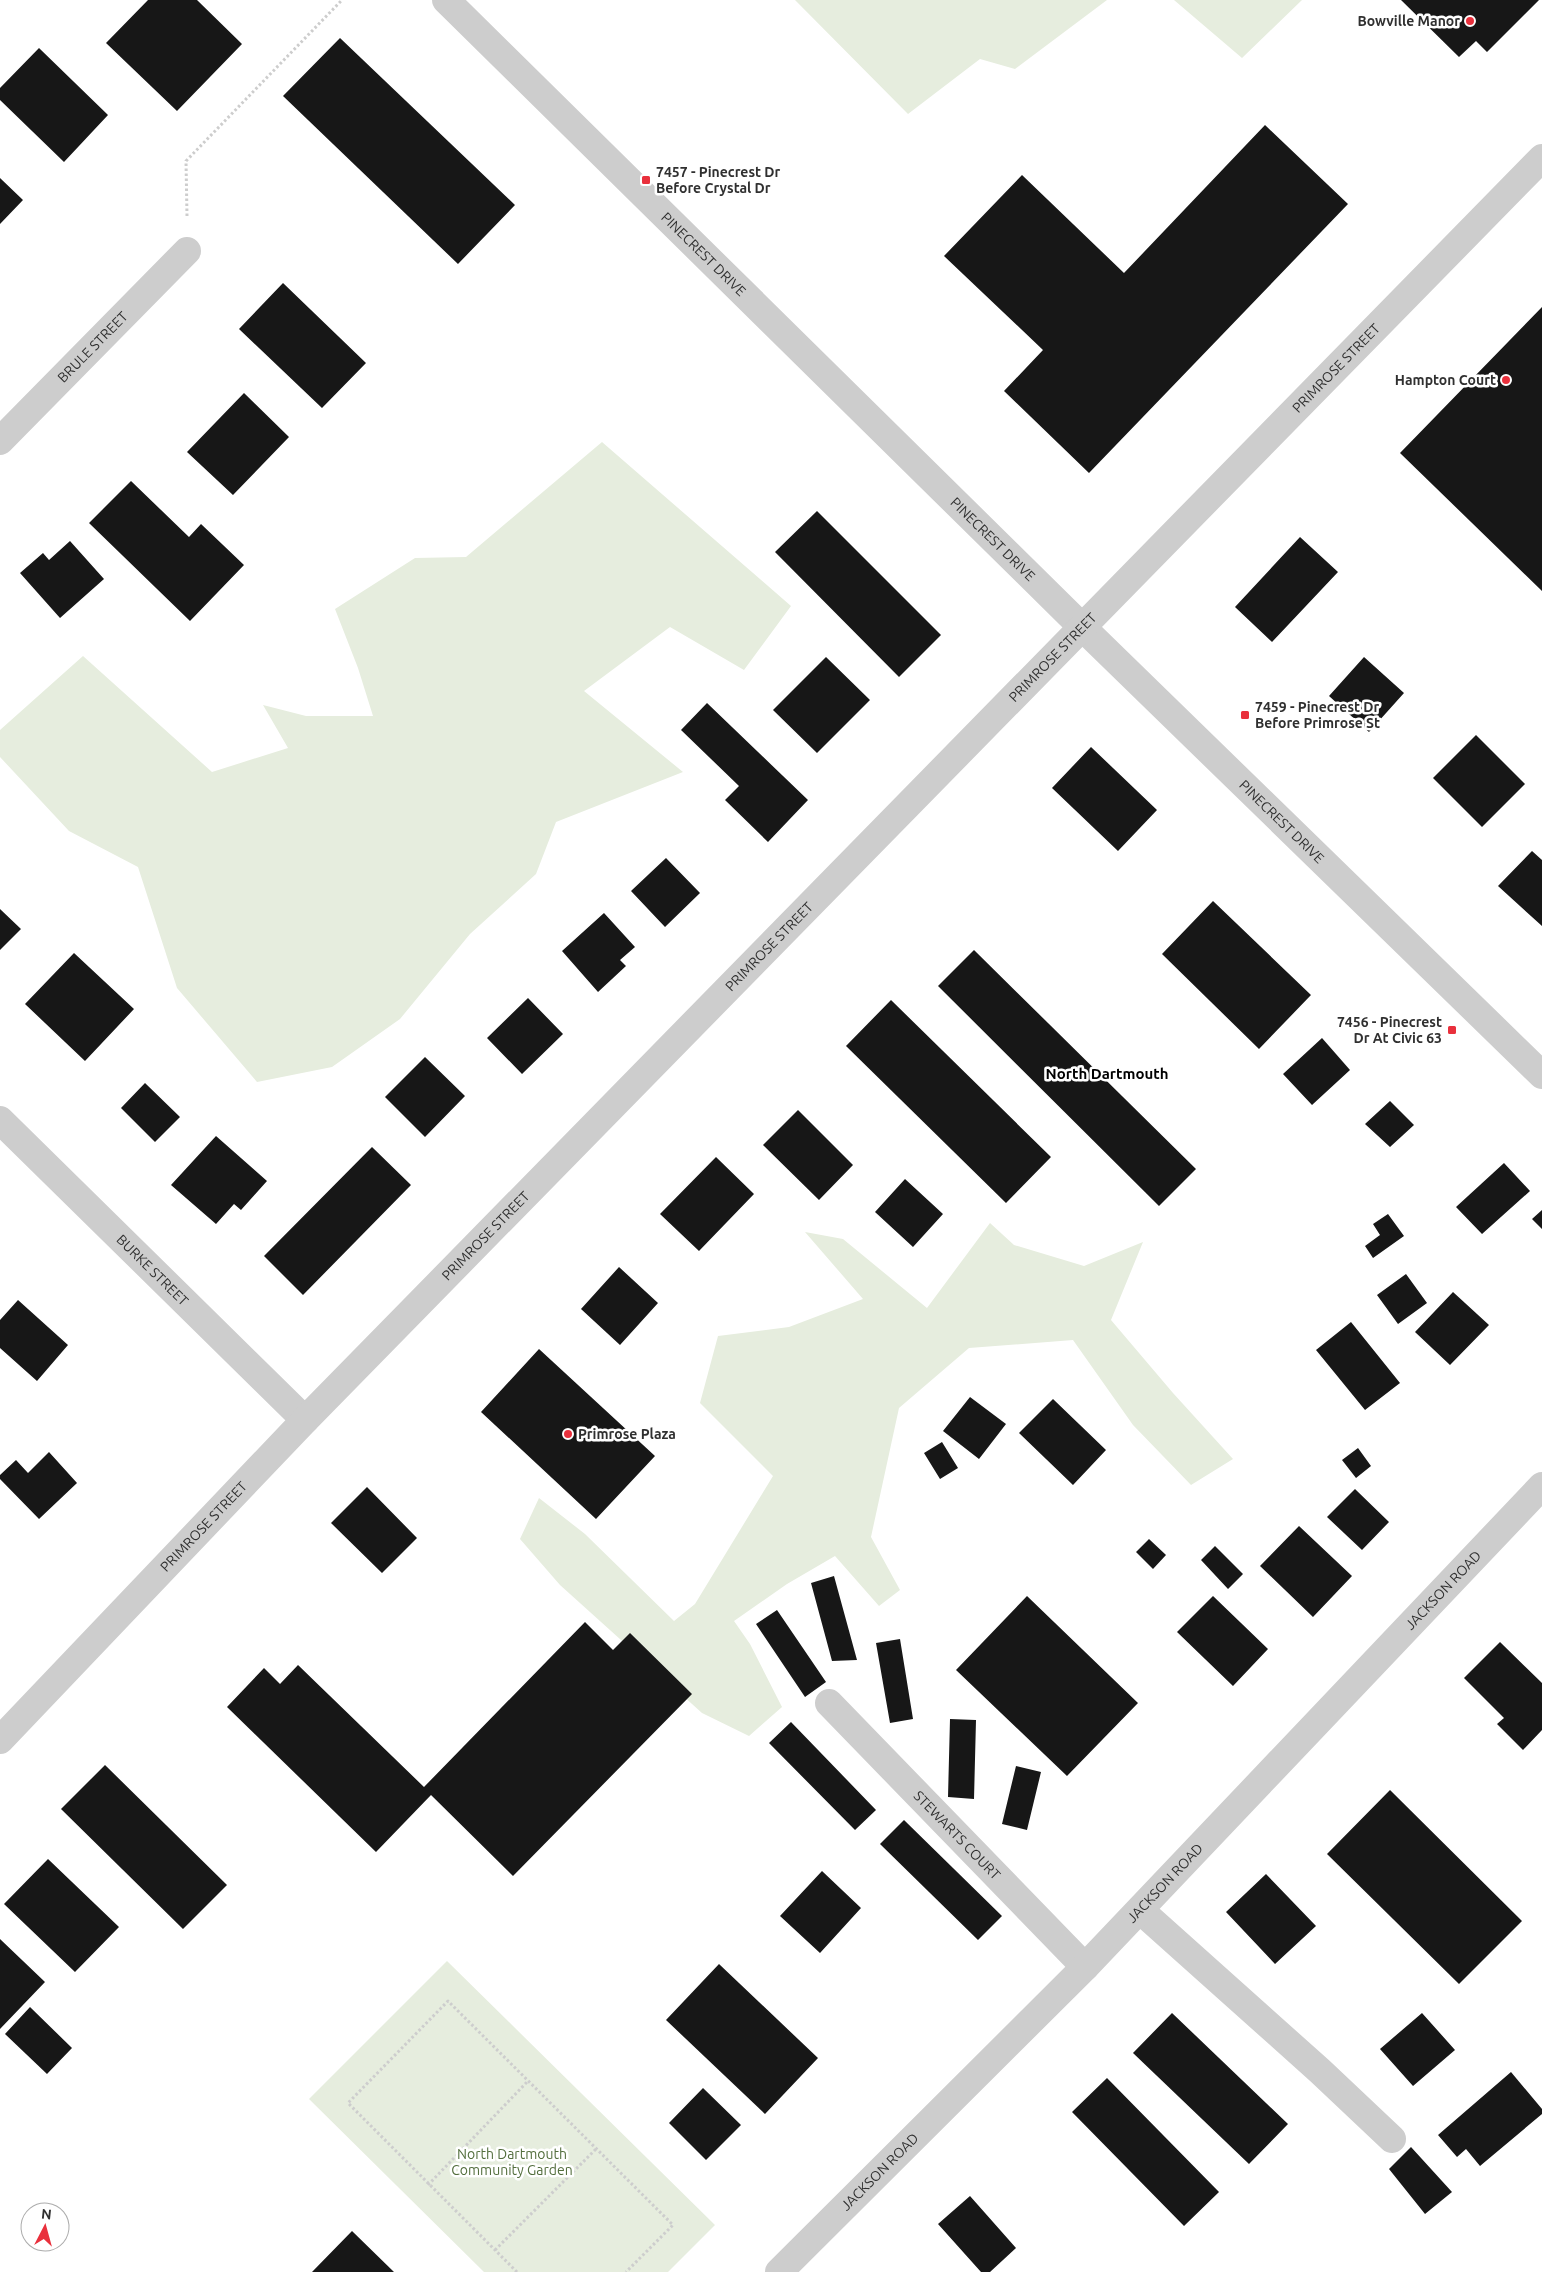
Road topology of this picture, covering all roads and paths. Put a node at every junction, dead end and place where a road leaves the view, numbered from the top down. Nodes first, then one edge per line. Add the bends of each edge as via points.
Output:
1 (342, 0) edge
2 (446, 0) edge
3 (1542, 158) edge
4 (187, 251) joint
5 (0, 441) edge
6 (1083, 628) junction
7 (1542, 1075) edge
8 (0, 1120) edge
9 (305, 1420) junction
10 (1542, 1486) edge
11 (829, 1703) dead end
12 (0, 1740) edge
13 (1140, 1910) junction
14 (1085, 1967) junction
15 (528, 2081) junction
16 (1392, 2140) dead end
17 (597, 2148) junction
18 (428, 2184) junction
19 (495, 2250) junction
20 (517, 2272) edge
21 (626, 2272) edge
22 (779, 2272) edge

1 - 4 path via 186,161
2 - 6 street, PINECREST DRIVE
3 - 6 street, PRIMROSE STREET
4 - 5 street, BRULE STREET
6 - 7 street, PINECREST DRIVE
6 - 9 street, PRIMROSE STREET
8 - 9 street, BURKE STREET
9 - 12 street, PRIMROSE STREET
10 - 13 street, JACKSON ROAD
11 - 14 street, STEWARTS COURT
13 - 14 street, JACKSON ROAD
13 - 16 street
14 - 22 street, JACKSON ROAD
15 - 17 path
15 - 18 path
15 - 18 path via 448,2002 348,2103
17 - 19 path
17 - 21 path via 673,2225
18 - 19 path
19 - 20 path

